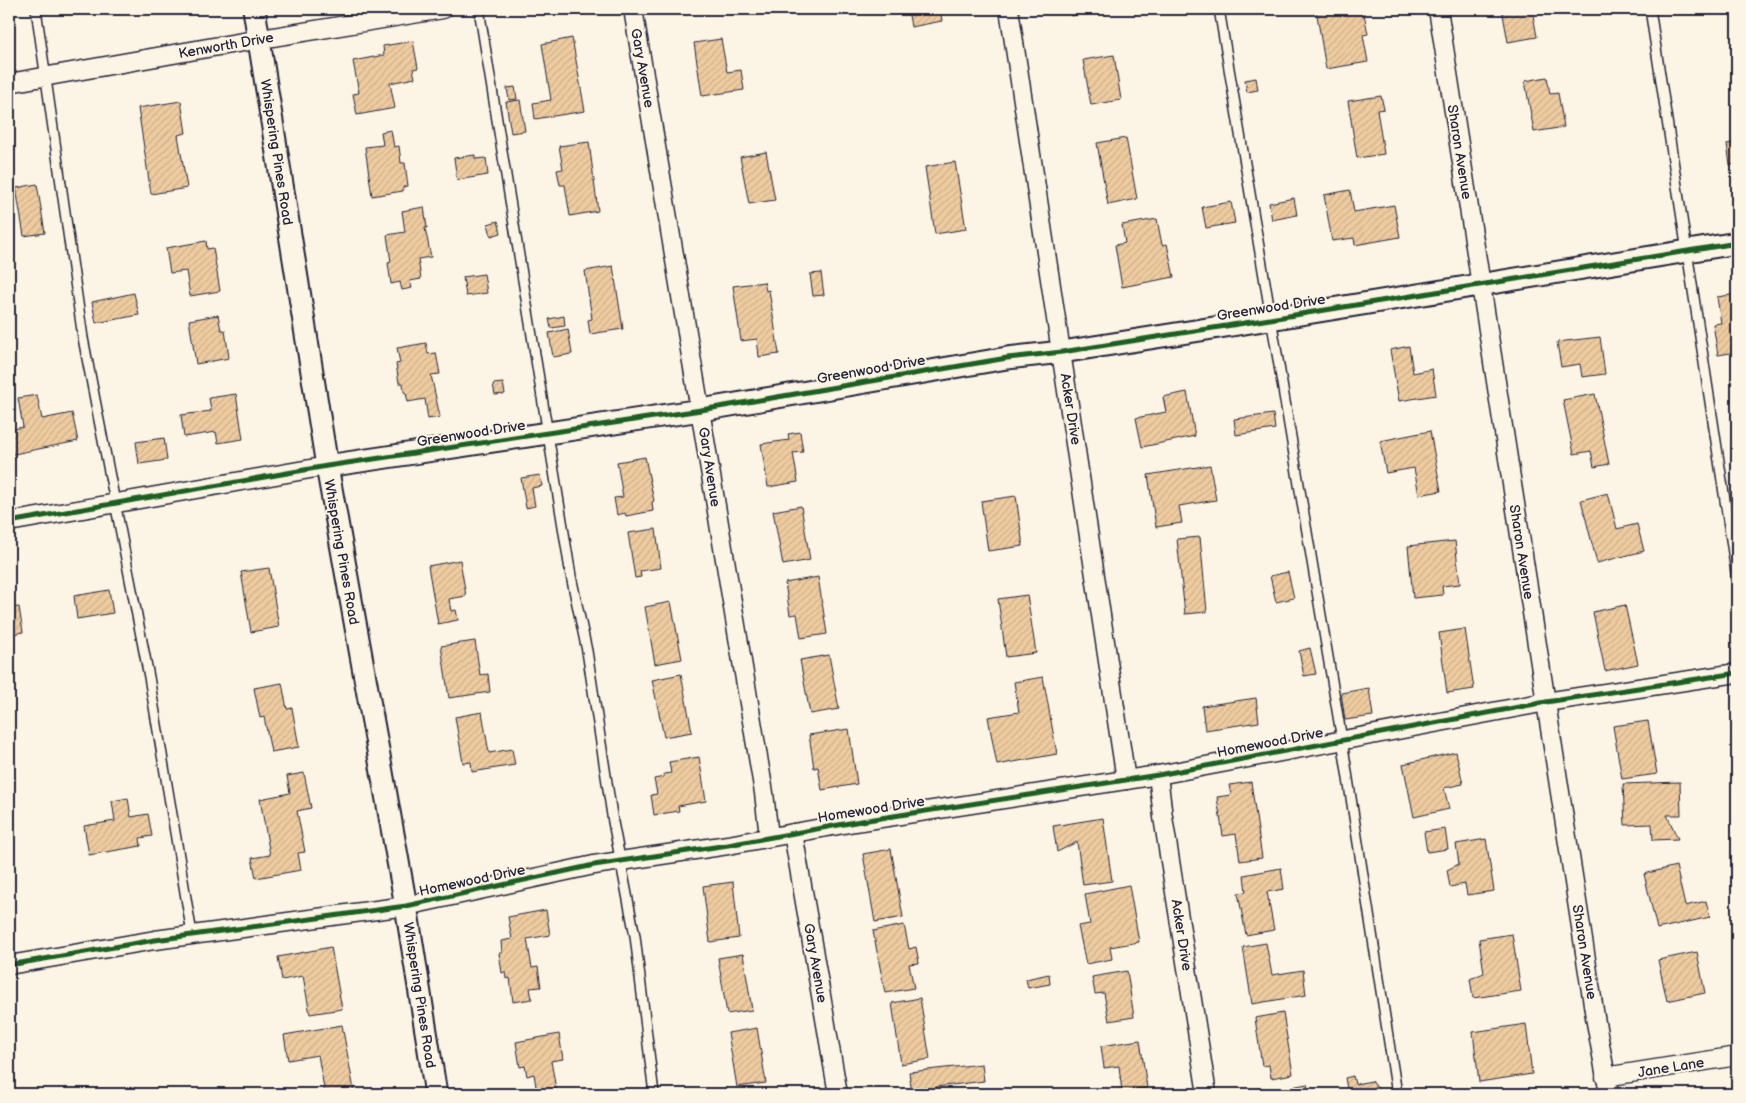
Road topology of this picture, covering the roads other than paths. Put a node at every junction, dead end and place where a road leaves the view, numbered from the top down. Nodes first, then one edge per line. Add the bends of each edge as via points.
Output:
1 (36, 9) edge
2 (254, 9) edge
3 (444, 9) edge
4 (479, 9) edge
5 (633, 9) edge
6 (1009, 9) edge
7 (1219, 9) edge
8 (1438, 9) edge
9 (1650, 9) edge
10 (259, 39) junction
11 (46, 76) junction
12 (9, 83) edge
13 (1737, 243) edge
14 (1688, 251) junction
15 (1481, 285) junction
16 (1270, 319) junction
17 (1062, 352) junction
18 (701, 410) junction
19 (547, 433) junction
20 (327, 466) junction
21 (116, 503) junction
22 (9, 522) edge
23 (1737, 579) edge
24 (1737, 672) edge
25 (1546, 702) junction
26 (1342, 740) junction
27 (1158, 775) junction
28 (1126, 780) junction
29 (793, 833) junction
30 (769, 837) junction
31 (620, 861) junction
32 (406, 906) junction
33 (192, 934) junction
34 (9, 965) edge
35 (1737, 1056) edge
36 (1607, 1086) edge
37 (436, 1094) edge
38 (654, 1094) edge
39 (838, 1094) edge
40 (1207, 1094) edge
41 (1397, 1094) edge

1 - 11 lane
2 - 10 street, Whispering Pines Road
3 - 10 street, Kenworth Drive
4 - 19 lane
5 - 18 street, Gary Avenue
6 - 17 street, Acker Drive
7 - 16 lane
8 - 15 street, Sharon Avenue
9 - 14 lane
10 - 11 street, Kenworth Drive
10 - 20 street, Whispering Pines Road
11 - 12 street, Kenworth Drive
11 - 21 lane via 82,338
13 - 14 street, Greenwood Drive
14 - 15 street, Greenwood Drive
14 - 23 lane
15 - 16 street, Greenwood Drive
15 - 25 street, Sharon Avenue
16 - 17 street, Greenwood Drive
16 - 26 lane
17 - 18 street, Greenwood Drive via 1008,358
17 - 28 street, Acker Drive
18 - 19 street, Greenwood Drive
18 - 30 street, Gary Avenue
19 - 20 street, Greenwood Drive
19 - 31 lane via 587,651
20 - 21 street, Greenwood Drive
20 - 32 street, Whispering Pines Road
21 - 22 street, Greenwood Drive
21 - 33 lane
24 - 25 street, Homewood Drive
25 - 26 street, Homewood Drive
25 - 36 street, Sharon Avenue
26 - 27 street, Homewood Drive
26 - 41 lane
27 - 28 street, Homewood Drive
27 - 40 street, Acker Drive
28 - 29 street, Homewood Drive
29 - 30 street, Homewood Drive
29 - 39 street, Gary Avenue
30 - 31 street, Homewood Drive
31 - 32 street, Homewood Drive
31 - 38 lane via 635,936
32 - 33 street, Homewood Drive
32 - 37 street, Whispering Pines Road
33 - 34 street, Homewood Drive
35 - 36 street, Jane Lane

